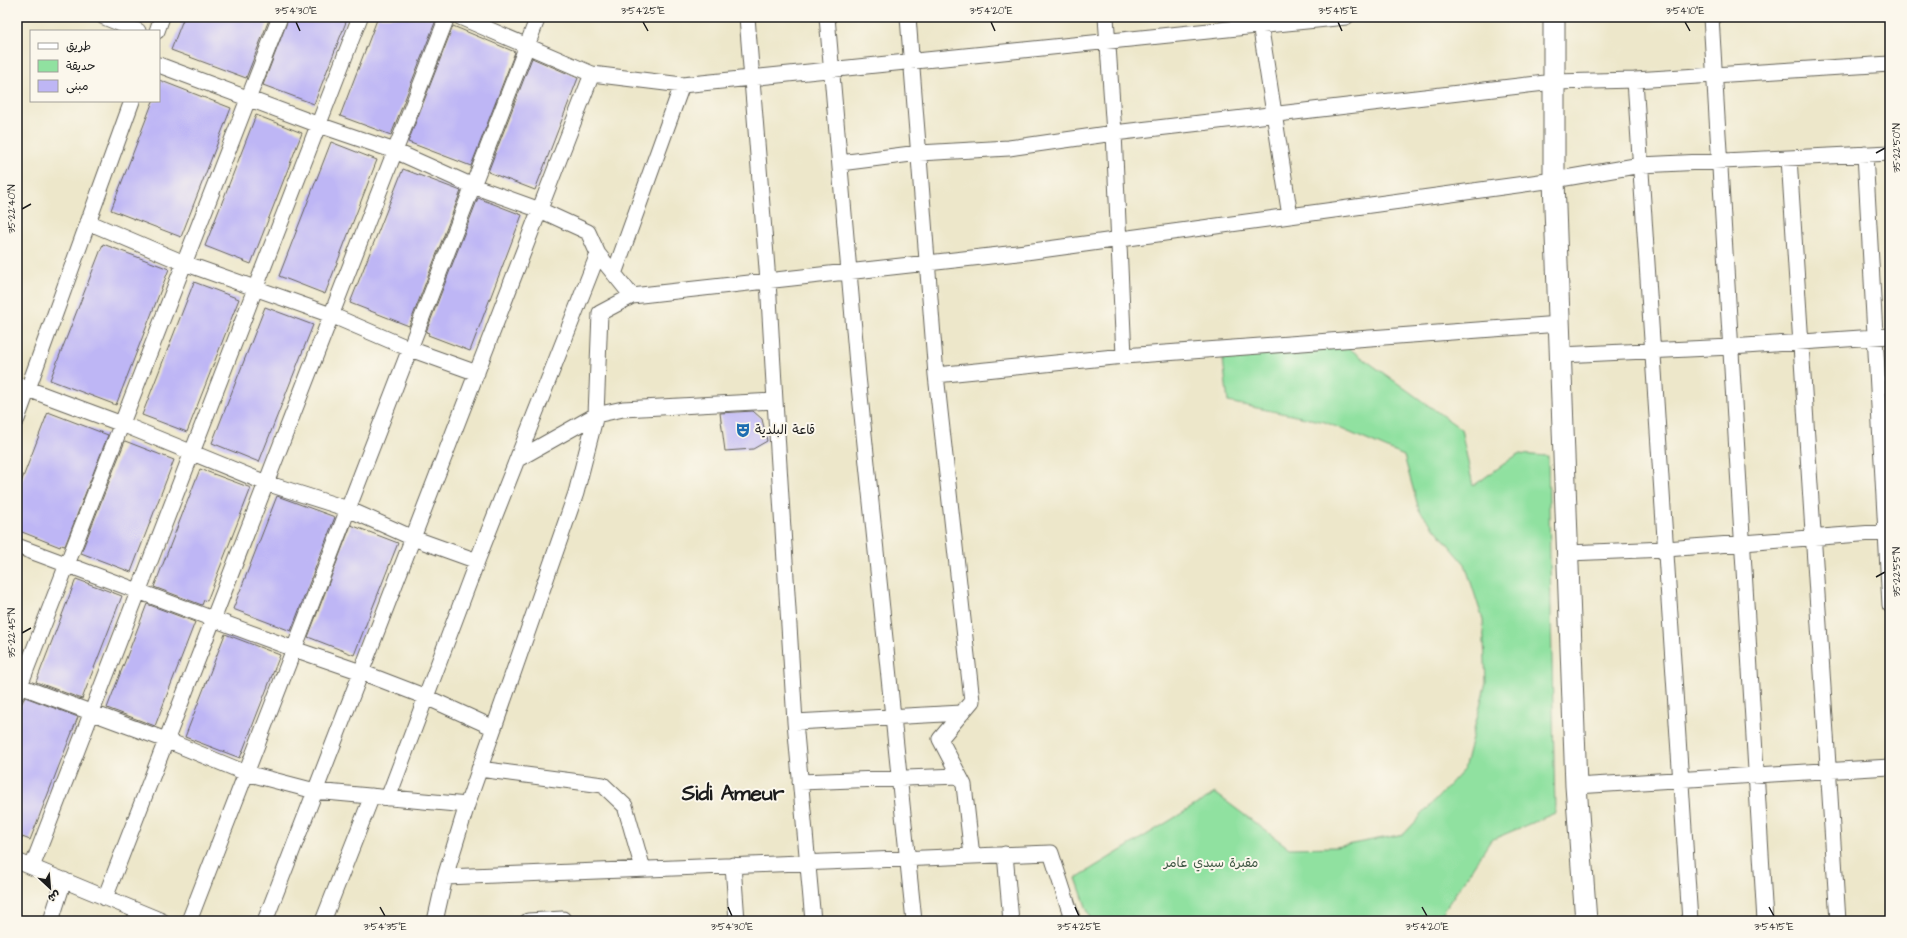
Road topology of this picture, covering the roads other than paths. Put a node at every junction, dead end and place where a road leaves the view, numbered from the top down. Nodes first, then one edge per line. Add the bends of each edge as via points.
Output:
1 (104, 17) edge
2 (162, 17) edge
3 (280, 17) edge
4 (360, 17) edge
5 (448, 17) edge
6 (460, 17) edge
7 (538, 17) edge
8 (747, 17) edge
9 (827, 17) edge
10 (908, 17) edge
11 (1106, 17) edge
12 (1346, 17) edge
13 (1554, 17) edge
14 (1711, 17) edge
15 (1260, 21) edge
16 (136, 30) edge
17 (157, 30) edge
18 (1108, 41) junction
19 (527, 47) junction
20 (912, 62) junction
21 (1890, 64) edge
22 (160, 65) edge
23 (832, 70) junction
24 (592, 74) junction
25 (1715, 75) junction
26 (752, 78) junction
27 (1635, 80) junction
28 (1554, 82) junction
29 (682, 85) junction
30 (248, 98) junction
31 (132, 102) edge
32 (1274, 114) junction
33 (319, 125) junction
34 (1114, 133) junction
35 (395, 151) junction
36 (1890, 152) edge
37 (919, 153) junction
38 (1865, 154) junction
39 (1789, 158) junction
40 (1720, 161) junction
41 (840, 163) junction
42 (1641, 165) junction
43 (1554, 180) junction
44 (473, 186) junction
45 (540, 210) junction
46 (1290, 216) junction
47 (88, 222) junction
48 (1119, 239) junction
49 (598, 254) junction
50 (184, 263) junction
51 (927, 263) junction
52 (849, 272) junction
53 (614, 274) junction
54 (768, 281) junction
55 (255, 289) junction
56 (632, 296) junction
57 (331, 315) junction
58 (1560, 324) junction
59 (1890, 336) edge
60 (1875, 337) junction
61 (1801, 342) junction
62 (1731, 347) junction
63 (410, 349) junction
64 (1653, 350) junction
65 (1560, 355) junction
66 (1124, 356) junction
67 (477, 373) junction
68 (936, 375) junction
69 (22, 387) edge
70 (775, 401) junction
71 (596, 415) junction
72 (17, 419) edge
73 (122, 424) junction
74 (192, 454) junction
75 (518, 459) junction
76 (266, 483) junction
77 (348, 509) junction
78 (1886, 532) junction
79 (413, 538) junction
80 (1813, 538) junction
81 (1742, 542) junction
82 (17, 546) edge
83 (1666, 549) junction
84 (1568, 553) junction
85 (477, 561) junction
86 (67, 564) junction
87 (138, 591) junction
88 (1890, 605) edge
89 (213, 618) junction
90 (294, 649) junction
91 (361, 672) junction
92 (18, 690) edge
93 (426, 697) junction
94 (962, 713) junction
95 (91, 714) junction
96 (893, 717) junction
97 (795, 722) junction
98 (494, 728) junction
99 (166, 740) junction
100 (1890, 767) edge
101 (479, 769) junction
102 (1828, 771) junction
103 (246, 773) junction
104 (1756, 774) junction
105 (959, 776) junction
106 (899, 778) junction
107 (1681, 779) junction
108 (800, 782) junction
109 (1576, 786) junction
110 (315, 791) junction
111 (372, 796) junction
112 (388, 798) junction
113 (467, 805) junction
114 (1005, 854) junction
115 (972, 856) junction
116 (907, 858) junction
117 (17, 861) edge
118 (807, 862) junction
119 (733, 865) junction
120 (32, 867) junction
121 (643, 869) junction
122 (445, 877) junction
123 (64, 880) junction
124 (105, 898) junction
125 (563, 919) dead end
126 (51, 921) edge
127 (162, 921) edge
128 (189, 921) edge
129 (265, 921) edge
130 (323, 921) edge
131 (435, 921) edge
132 (528, 921) edge
133 (737, 921) edge
134 (813, 921) edge
135 (914, 921) edge
136 (1011, 921) edge
137 (1073, 921) edge
138 (1586, 921) edge
139 (1690, 921) edge
140 (1765, 921) edge
141 (1838, 921) edge

1 - 16 street
2 - 17 street
3 - 30 street
4 - 33 street
5 - 35 street
6 - 19 street
7 - 19 street
8 - 26 street
9 - 23 street
10 - 20 street
11 - 18 street
12 - 15 street
13 - 28 main road
14 - 25 street
15 - 18 street
15 - 32 street
18 - 20 street
18 - 34 street
19 - 24 street
19 - 44 street
20 - 23 street
20 - 37 street
21 - 25 street
22 - 30 street
23 - 26 street
23 - 41 street
24 - 29 street
24 - 45 street
25 - 27 street
25 - 40 street
26 - 29 street
26 - 54 street
27 - 28 street
27 - 42 street
28 - 32 street
28 - 43 main road
29 - 53 street
30 - 33 street
30 - 50 street
31 - 47 street
32 - 34 street
32 - 46 street
33 - 35 street
33 - 55 street
34 - 37 street via 1009,148
34 - 48 street
35 - 44 street
35 - 57 street
36 - 38 street
37 - 41 street
37 - 51 street
38 - 39 street
38 - 60 street
39 - 40 street
39 - 61 street
40 - 42 street
40 - 62 street
41 - 52 street
42 - 43 street
42 - 64 street
43 - 46 street
43 - 58 main road
44 - 45 street
44 - 63 street
45 - 49 street via 588,232
45 - 67 street
46 - 48 street
47 - 50 street
47 - 69 street
48 - 51 street
48 - 66 street
49 - 53 street
49 - 75 street
50 - 55 street
50 - 73 street
51 - 52 street
51 - 68 street
52 - 54 street
52 - 96 street
53 - 56 street
54 - 56 street
54 - 70 street
55 - 57 street
55 - 74 street
56 - 71 street via 600,313
57 - 63 street
57 - 76 street
58 - 65 main road
58 - 66 street
59 - 60 street
60 - 61 street
60 - 78 street
61 - 62 street
61 - 80 street
62 - 64 street
62 - 81 street
63 - 67 street
63 - 77 street
64 - 65 street
64 - 83 street
65 - 84 main road
66 - 68 street
67 - 79 street
68 - 94 street via 972,701
69 - 72 street
69 - 73 street
70 - 71 street via 623,409
70 - 97 street
71 - 75 street
71 - 98 street via 576,493
73 - 74 street
73 - 86 street
74 - 76 street
74 - 87 street
75 - 85 street
76 - 77 street
76 - 89 street
77 - 79 street
77 - 90 street
78 - 80 street
78 - 88 street
79 - 85 street
79 - 91 street
80 - 81 street
80 - 102 street
81 - 83 street
81 - 104 street
82 - 86 street
83 - 84 street
83 - 107 street
84 - 109 main road
85 - 93 street
86 - 87 street
86 - 92 street
87 - 89 street
87 - 95 street
89 - 90 street
89 - 99 street
90 - 91 street
90 - 103 street
91 - 93 street
91 - 110 street
92 - 95 street
93 - 98 street
93 - 112 street
94 - 96 street
94 - 105 street via 940,740
95 - 99 street
95 - 120 street
96 - 97 street
96 - 106 street
97 - 108 street
98 - 101 street
99 - 103 street
99 - 124 street
100 - 102 street
101 - 113 street
101 - 121 street via 603,784 626,806
102 - 104 street
102 - 141 street
103 - 110 street
103 - 128 street
104 - 107 street
104 - 140 street
105 - 106 street
105 - 115 street via 964,785
106 - 108 street
106 - 116 street
107 - 109 street
107 - 139 street
108 - 118 street
109 - 138 main road
110 - 111 street
110 - 129 street
111 - 112 street
111 - 130 street
112 - 113 street
113 - 122 street
114 - 115 street
114 - 136 street
114 - 137 street via 1050,853
115 - 116 street
116 - 118 street
116 - 135 street
117 - 120 street
118 - 119 street
118 - 134 street
119 - 121 street
119 - 133 street
120 - 123 street
121 - 122 street
122 - 131 street
123 - 124 street
123 - 126 street
124 - 127 street
125 - 132 street

